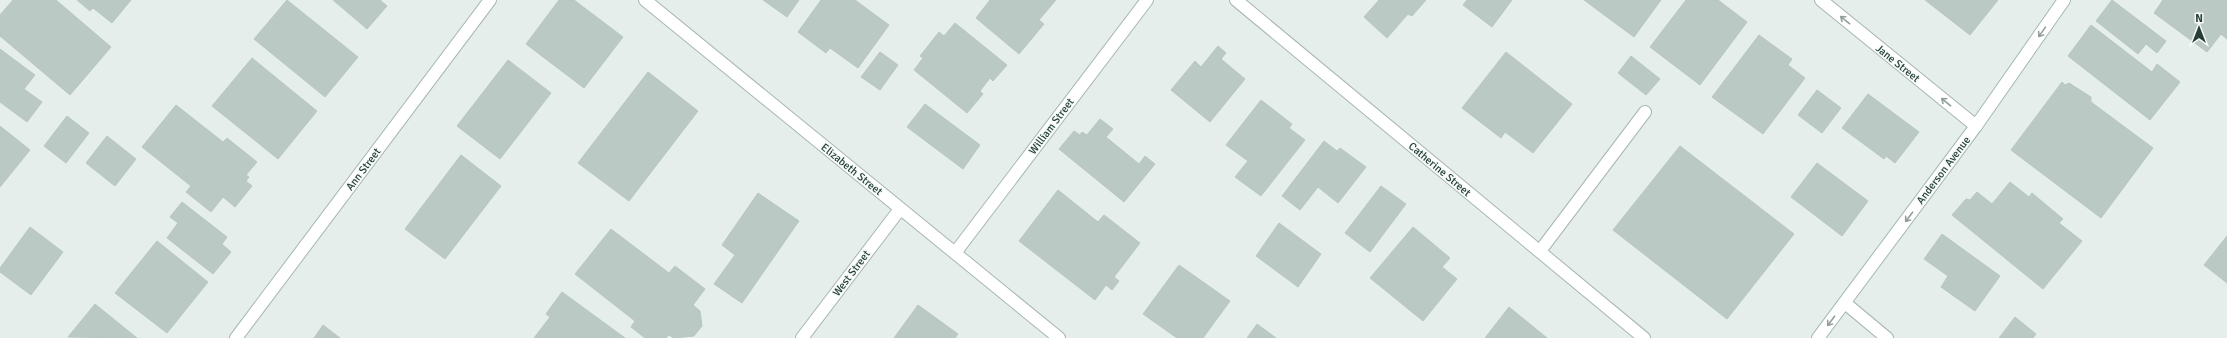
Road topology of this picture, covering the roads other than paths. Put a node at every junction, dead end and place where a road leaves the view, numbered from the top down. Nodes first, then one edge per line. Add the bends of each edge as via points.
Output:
1 (490, 0) edge
2 (645, 0) edge
3 (1147, 0) edge
4 (1236, 0) edge
5 (1821, 0) edge
6 (2064, 0) edge
7 (1645, 112) dead end
8 (1976, 126) junction
9 (900, 209) junction
10 (1540, 251) junction
11 (955, 253) junction
12 (1845, 303) junction
13 (236, 338) edge
14 (802, 338) edge
15 (1059, 338) edge
16 (1644, 338) edge
17 (1818, 338) edge
18 (1887, 338) edge

1 - 13 street, Ann Street
2 - 9 street, Elizabeth Street
3 - 11 street, William Street
4 - 10 street, Catherine Street
8 -> 5 street, Jane Street
6 -> 8 street, Anderson Avenue
7 - 10 street
8 -> 12 street, Anderson Avenue
9 - 11 street, Elizabeth Street
9 - 14 street, West Street
10 - 16 street, Catherine Street
11 - 15 street, Elizabeth Street
12 -> 17 street, Anderson Avenue
12 - 18 street

